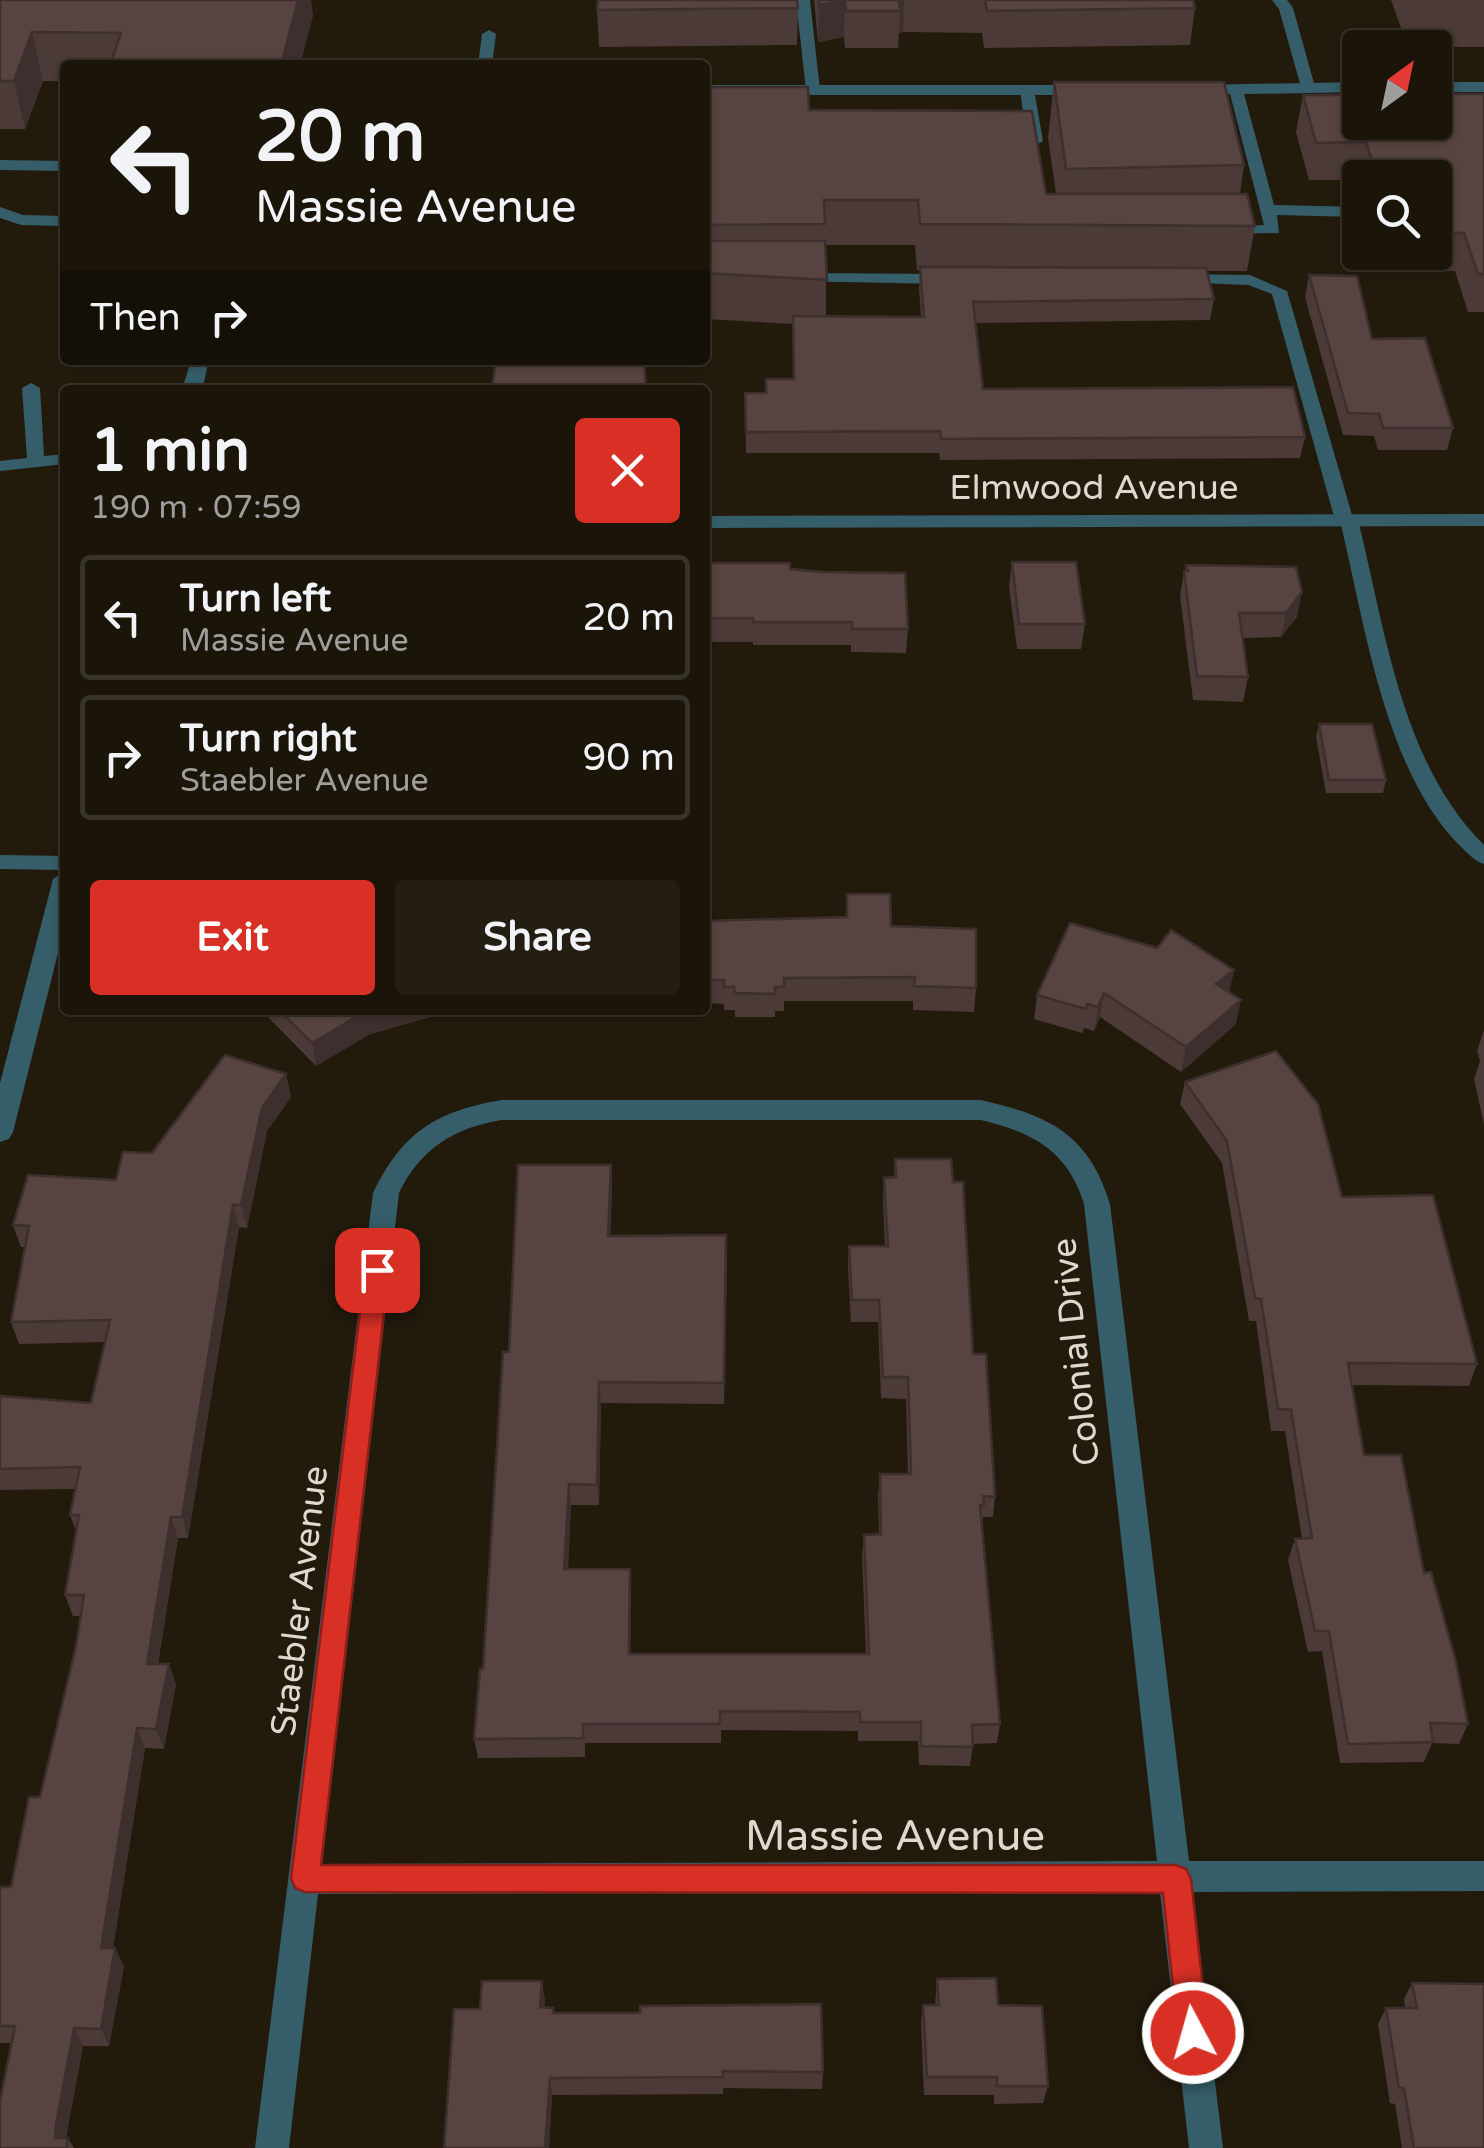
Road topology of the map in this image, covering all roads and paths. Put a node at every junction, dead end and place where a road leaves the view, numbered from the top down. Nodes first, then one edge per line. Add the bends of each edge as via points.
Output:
1 (802, 0) edge
2 (1280, 0) edge
3 (490, 34) dead end
4 (487, 60) edge
5 (1308, 87) junction
6 (1342, 87) edge
7 (1452, 87) edge
8 (1484, 87) edge
9 (710, 90) edge
10 (813, 90) junction
11 (1027, 90) junction
12 (1103, 90) edge
13 (1179, 90) edge
14 (1236, 90) junction
15 (1032, 118) junction
16 (1051, 118) edge
17 (1224, 118) edge
18 (1243, 118) junction
19 (1038, 156) edge
20 (0, 166) edge
21 (60, 166) edge
22 (1268, 210) junction
23 (0, 212) edge
24 (1342, 212) edge
25 (60, 221) edge
26 (1198, 232) edge
27 (783, 278) edge
28 (958, 279) edge
29 (1152, 280) edge
30 (31, 388) dead end
31 (60, 460) edge
32 (36, 462) junction
33 (0, 466) edge
34 (1346, 520) junction
35 (1484, 520) edge
36 (710, 522) edge
37 (1484, 857) edge
38 (0, 862) edge
39 (60, 863) edge
40 (60, 899) edge
41 (482, 1113) joint
42 (0, 1132) edge
43 (1484, 1876) edge
44 (305, 1878) junction
45 (1176, 1879) junction
46 (272, 2148) edge
47 (1206, 2148) edge

1 - 10 lane
2 - 5 lane
3 - 4 lane
5 - 6 street
5 - 14 street
7 - 8 street
9 - 10 street
10 - 11 street
11 - 12 street
11 - 15 lane
13 - 14 street
14 - 18 lane
15 - 16 lane
15 - 19 lane
17 - 18 lane
18 - 22 lane
20 - 21 street
22 - 24 lane
22 - 26 lane via 1273,230
23 - 25 lane
27 - 28 lane
29 - 34 lane via 1250,280 1279,291
30 - 32 lane
31 - 32 lane
32 - 33 lane
34 - 35 street, Elmwood Avenue
34 - 36 street, Elmwood Avenue
34 - 37 lane via 1409,746 1433,793
38 - 39 lane
40 - 42 street
41 - 44 street, Staebler Avenue via 436,1128 414,1146 386,1193
41 - 45 street, Colonial Drive via 981,1110 1038,1127 1072,1150 1090,1175 1097,1204
43 - 45 street, Massie Avenue
44 - 45 street, Massie Avenue
44 - 46 street, Staebler Avenue
45 - 47 street, Colonial Drive

